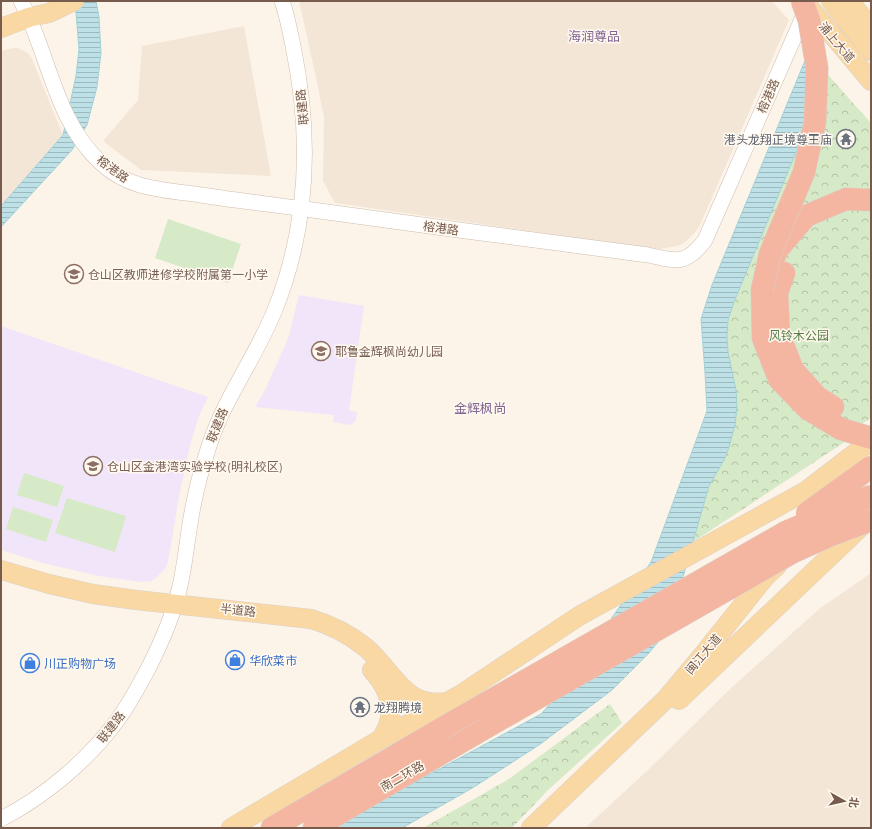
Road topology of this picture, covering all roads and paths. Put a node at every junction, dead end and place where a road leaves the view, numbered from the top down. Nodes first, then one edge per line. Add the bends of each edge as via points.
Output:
1 (48, 1) edge
2 (74, 1) edge
3 (282, 1) edge
4 (831, 1) edge
5 (849, 1) edge
6 (808, 6) edge
7 (25, 9) edge
8 (871, 27) edge
9 (1, 28) edge
10 (871, 50) edge
11 (871, 81) edge
12 (871, 200) edge
13 (302, 209) junction
14 (871, 215) edge
15 (762, 290) junction
16 (871, 422) edge
17 (870, 441) edge
18 (871, 467) edge
19 (871, 477) edge
20 (871, 497) edge
21 (871, 519) edge
22 (786, 532) junction
23 (793, 552) junction
24 (1, 570) edge
25 (765, 577) junction
26 (1, 581) edge
27 (174, 610) junction
28 (448, 702) junction
29 (381, 740) junction
30 (1, 818) edge
31 (231, 828) edge
32 (272, 828) edge
33 (314, 828) edge
34 (531, 828) edge
35 (544, 828) edge

1 - 7 main road
2 - 7 main road via 49,13
3 - 13 street, 联建路 via 297,66 304,112 305,162
4 - 10 main road
5 - 8 main road
6 - 11 main road, 浦上大道
6 - 13 street, 榕港路 via 705,240 698,250 683,260
6 - 15 highway, bridge via 817,68 815,122 804,172 770,254
7 - 9 main road
7 - 13 street, 榕港路 via 74,130 93,154 115,173 131,182 154,188
12 - 15 highway, bridge via 846,199 806,216 777,250
13 - 27 street, 联建路 via 288,272 276,307 258,347 229,398 208,450 194,503
14 - 16 highway via 848,214 815,227 790,257 777,293 779,335 793,370 817,396 848,416
15 - 17 highway via 763,338 779,379 808,409 841,429
17 - 25 main road
17 - 28 main road via 806,491 579,616
18 - 22 highway, bridge via 812,508
19 - 25 main road, 闽江大道
20 - 22 highway, bridge
20 - 23 highway, bridge
21 - 23 highway, bridge
21 - 35 main road, 闽江大道
22 - 32 highway, 南二环路, bridge
23 - 33 highway, 南二环路, bridge
24 - 27 main road, 半道路 via 80,592 136,600
25 - 34 main road, 闽江大道 via 666,699
26 - 27 main road, 半道路 via 82,604
27 - 28 main road, 半道路 via 302,617 328,625 364,646 406,692 429,701
27 - 29 main road, 半道路 via 294,628 317,634 341,645 366,664 386,689 390,702 390,716
27 - 30 street, 联建路 via 160,644 117,722 68,772 31,801
28 - 29 main road
29 - 31 main road

